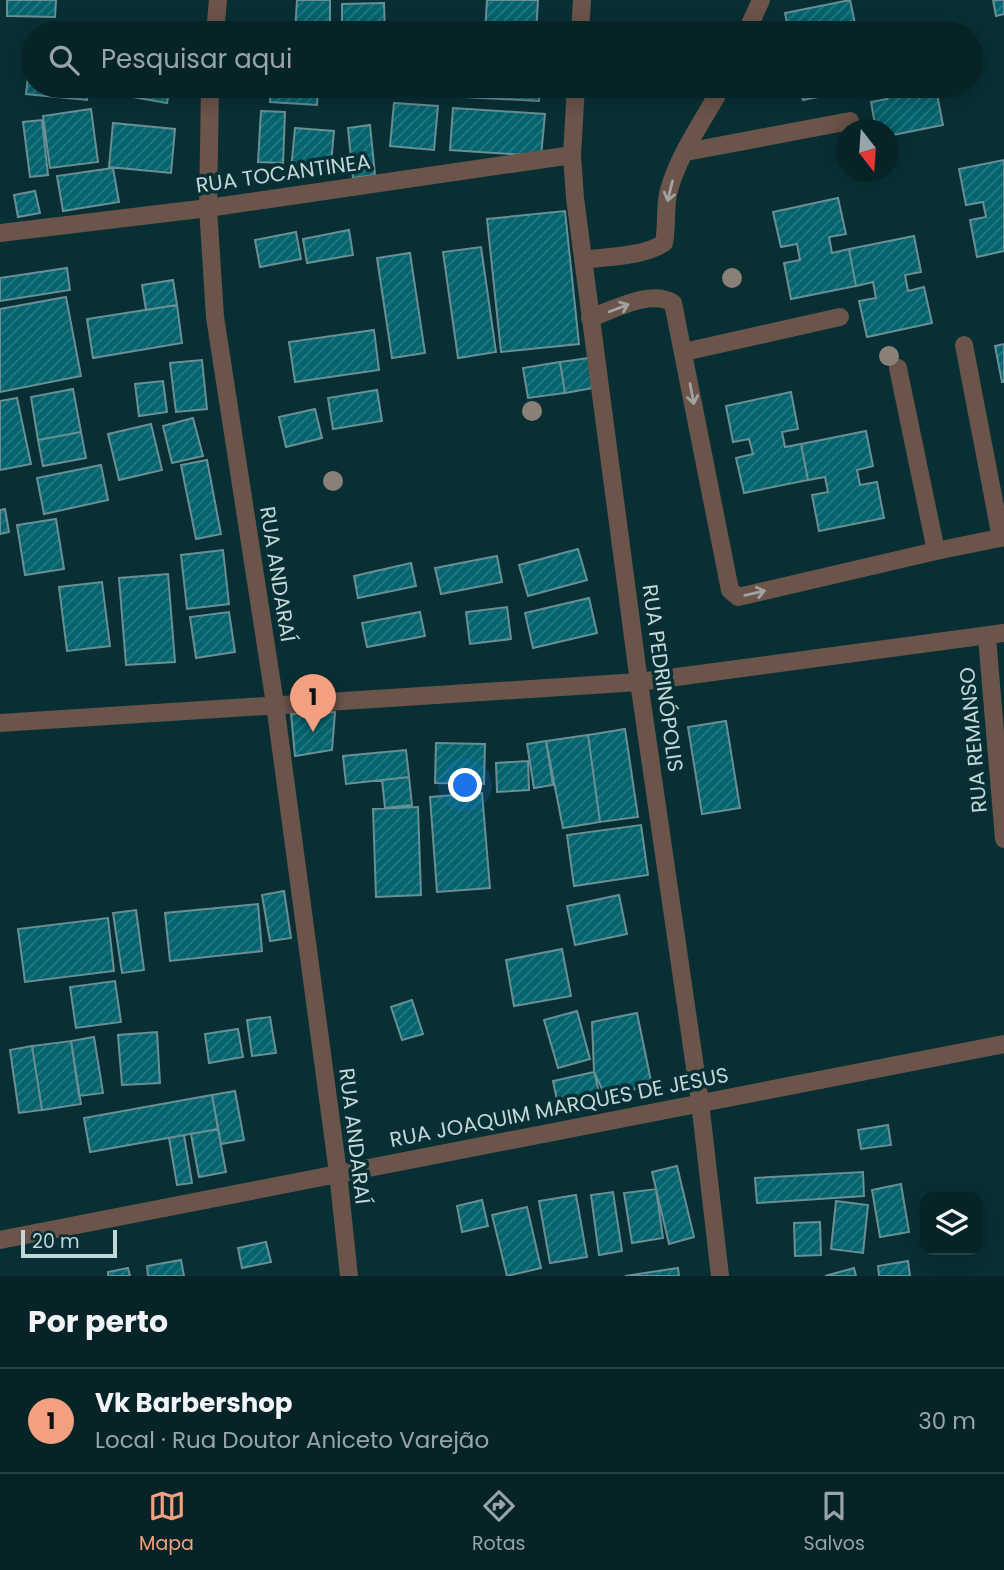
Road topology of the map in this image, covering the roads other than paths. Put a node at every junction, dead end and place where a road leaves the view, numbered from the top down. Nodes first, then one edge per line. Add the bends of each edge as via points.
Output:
1 (218, 0) edge
2 (582, 0) edge
3 (761, 0) edge
4 (216, 21) edge
5 (581, 21) edge
6 (751, 21) edge
7 (210, 98) edge
8 (575, 98) edge
9 (715, 98) edge
10 (836, 124) edge
11 (686, 152) junction
12 (572, 155) junction
13 (208, 208) junction
14 (0, 233) edge
15 (584, 260) junction
16 (840, 317) dead end
17 (590, 318) junction
18 (964, 345) dead end
19 (684, 352) junction
20 (898, 368) dead end
21 (1003, 538) edge
22 (936, 551) junction
23 (995, 635) edge
24 (639, 682) junction
25 (275, 704) junction
26 (0, 723) edge
27 (1004, 839) edge
28 (1004, 1044) edge
29 (701, 1102) junction
30 (338, 1173) junction
31 (0, 1240) edge
32 (349, 1276) edge
33 (720, 1276) edge

1 - 4 street
2 - 5 street
3 - 6 street
7 - 13 street, RUA ANDARAÍ
8 - 12 street, RUA PEDRINÓPOLIS
9 - 11 street
10 - 11 street
11 -> 15 street via 667,195 664,243 638,253
12 - 13 street, RUA TOCANTINEA
12 - 15 street, RUA PEDRINÓPOLIS
13 - 14 street, RUA TOCANTINEA
13 - 25 street, RUA ANDARAÍ via 215,317
15 - 17 street, RUA PEDRINÓPOLIS
16 - 19 street
17 -> 19 street via 636,301 666,299 673,303
17 - 24 street, RUA PEDRINÓPOLIS
18 - 21 street
19 -> 22 street via 730,590 738,597
20 - 22 street
21 - 22 street
23 - 24 street
23 - 27 street, RUA REMANSO
24 - 25 street
24 - 29 street, RUA PEDRINÓPOLIS
25 - 26 street
25 - 30 street, RUA ANDARAÍ
28 - 29 street, RUA JOAQUIM MARQUES DE JESUS
29 - 30 street, RUA JOAQUIM MARQUES DE JESUS
29 - 33 street, RUA PEDRINÓPOLIS
30 - 31 street, RUA JOAQUIM MARQUES DE JESUS
30 - 32 street, RUA ANDARAÍ

